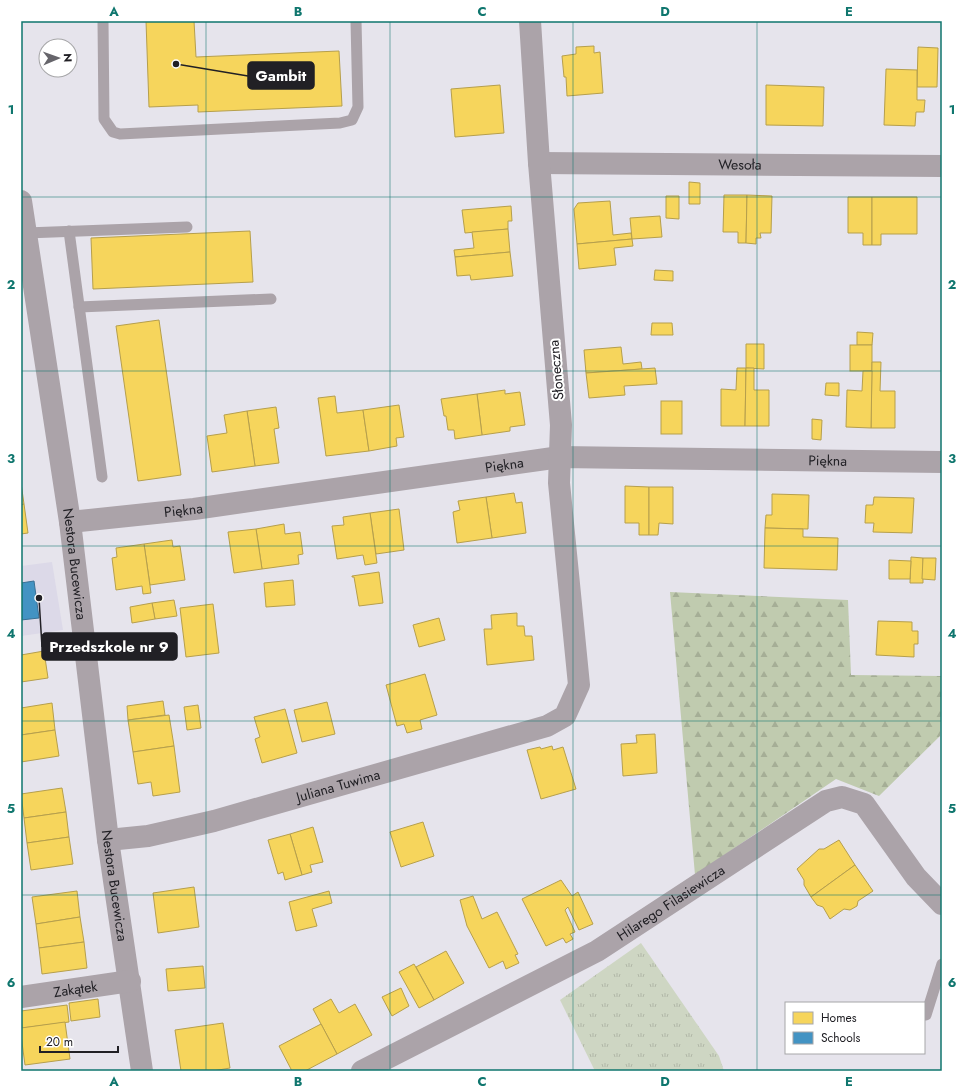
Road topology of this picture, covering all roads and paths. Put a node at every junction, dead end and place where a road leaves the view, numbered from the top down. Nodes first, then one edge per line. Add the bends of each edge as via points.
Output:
1 (103, 21) edge
2 (356, 21) edge
3 (530, 21) edge
4 (539, 163) junction
5 (942, 166) edge
6 (21, 201) edge
7 (187, 227) dead end
8 (69, 231) junction
9 (26, 233) junction
10 (271, 299) dead end
11 (79, 307) junction
12 (560, 457) junction
13 (942, 462) edge
14 (102, 477) dead end
15 (70, 522) junction
16 (565, 716) joint
17 (108, 840) junction
18 (942, 904) edge
19 (942, 964) edge
20 (130, 981) junction
21 (21, 997) edge
22 (926, 1015) dead end
23 (142, 1071) edge
24 (362, 1071) edge

1 - 2 lane via 104,119 113,132 120,134 340,123 352,120 358,107
3 - 4 street, Słoneczna
4 - 5 street, Wesoła
4 - 12 street, Słoneczna via 561,425
6 - 9 street, Nestora Bucewicza
7 - 8 lane
8 - 9 lane
8 - 11 lane
9 - 15 street, Nestora Bucewicza
10 - 11 lane
11 - 14 lane
12 - 13 street, Piękna
12 - 15 street, Piękna via 194,509
12 - 16 street, Słoneczna via 559,483 579,685
15 - 17 street, Nestora Bucewicza
16 - 17 street, Juliana Tuwima via 547,726 214,820 148,836
17 - 20 street, Nestora Bucewicza
18 - 24 street, Hilarego Filasiewicza via 916,877 864,804 842,797 826,801 597,952
19 - 22 lane
20 - 21 street, Zakątek
20 - 23 street, Nestora Bucewicza

